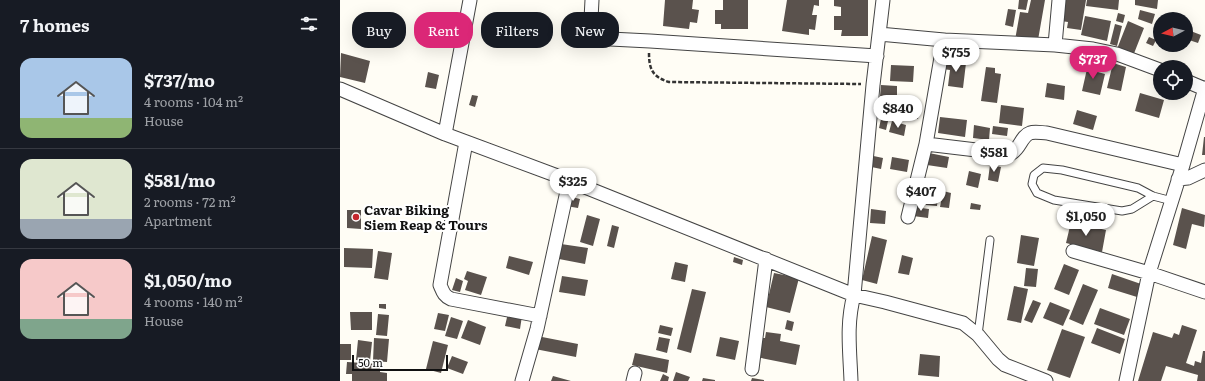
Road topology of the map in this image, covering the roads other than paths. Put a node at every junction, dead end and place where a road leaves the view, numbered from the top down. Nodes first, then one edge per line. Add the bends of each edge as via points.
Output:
1 (470, 0) edge
2 (592, 0) edge
3 (882, 0) edge
4 (1059, 0) edge
5 (879, 34) junction
6 (944, 40) junction
7 (1055, 45) junction
8 (877, 56) junction
9 (1153, 67) edge
10 (1193, 84) edge
11 (1205, 88) edge
12 (340, 89) edge
13 (445, 134) junction
14 (466, 142) junction
15 (926, 144) junction
16 (1183, 165) junction
17 (1205, 170) edge
18 (1178, 179) junction
19 (569, 182) junction
20 (1153, 196) junction
21 (1172, 201) junction
22 (908, 217) dead end
23 (990, 240) dead end
24 (1073, 251) dead end
25 (766, 259) junction
26 (1149, 272) junction
27 (1205, 292) edge
28 (854, 295) junction
29 (540, 316) junction
30 (978, 335) junction
31 (752, 370) dead end
32 (522, 381) edge
33 (851, 381) edge
34 (1046, 381) edge
35 (1126, 381) edge

1 - 13 street
2 - 8 street via 590,38
3 - 5 street
4 - 7 street
5 - 6 street
5 - 8 street
6 - 7 street
6 - 15 street
7 - 9 street via 1117,54
8 - 28 street
10 - 11 street
11 - 16 street
12 - 13 street
13 - 14 street
14 - 19 street
14 - 29 street via 440,285 446,296 451,299
15 - 16 street via 1010,154 1015,152 1032,132
15 - 22 street
16 - 18 street
17 - 18 street via 1188,178
18 - 21 street
19 - 25 street
19 - 29 street
20 - 20 lane via 1138,188 1062,170 1042,168 1034,175 1032,184 1037,193 1054,200 1122,211 1132,209
20 - 21 lane
21 - 26 street
23 - 30 lane
24 - 26 street
25 - 28 street
25 - 31 street
26 - 27 street
26 - 35 street
28 - 30 street via 963,323
28 - 33 street via 848,333
29 - 32 street
30 - 34 street via 998,360

